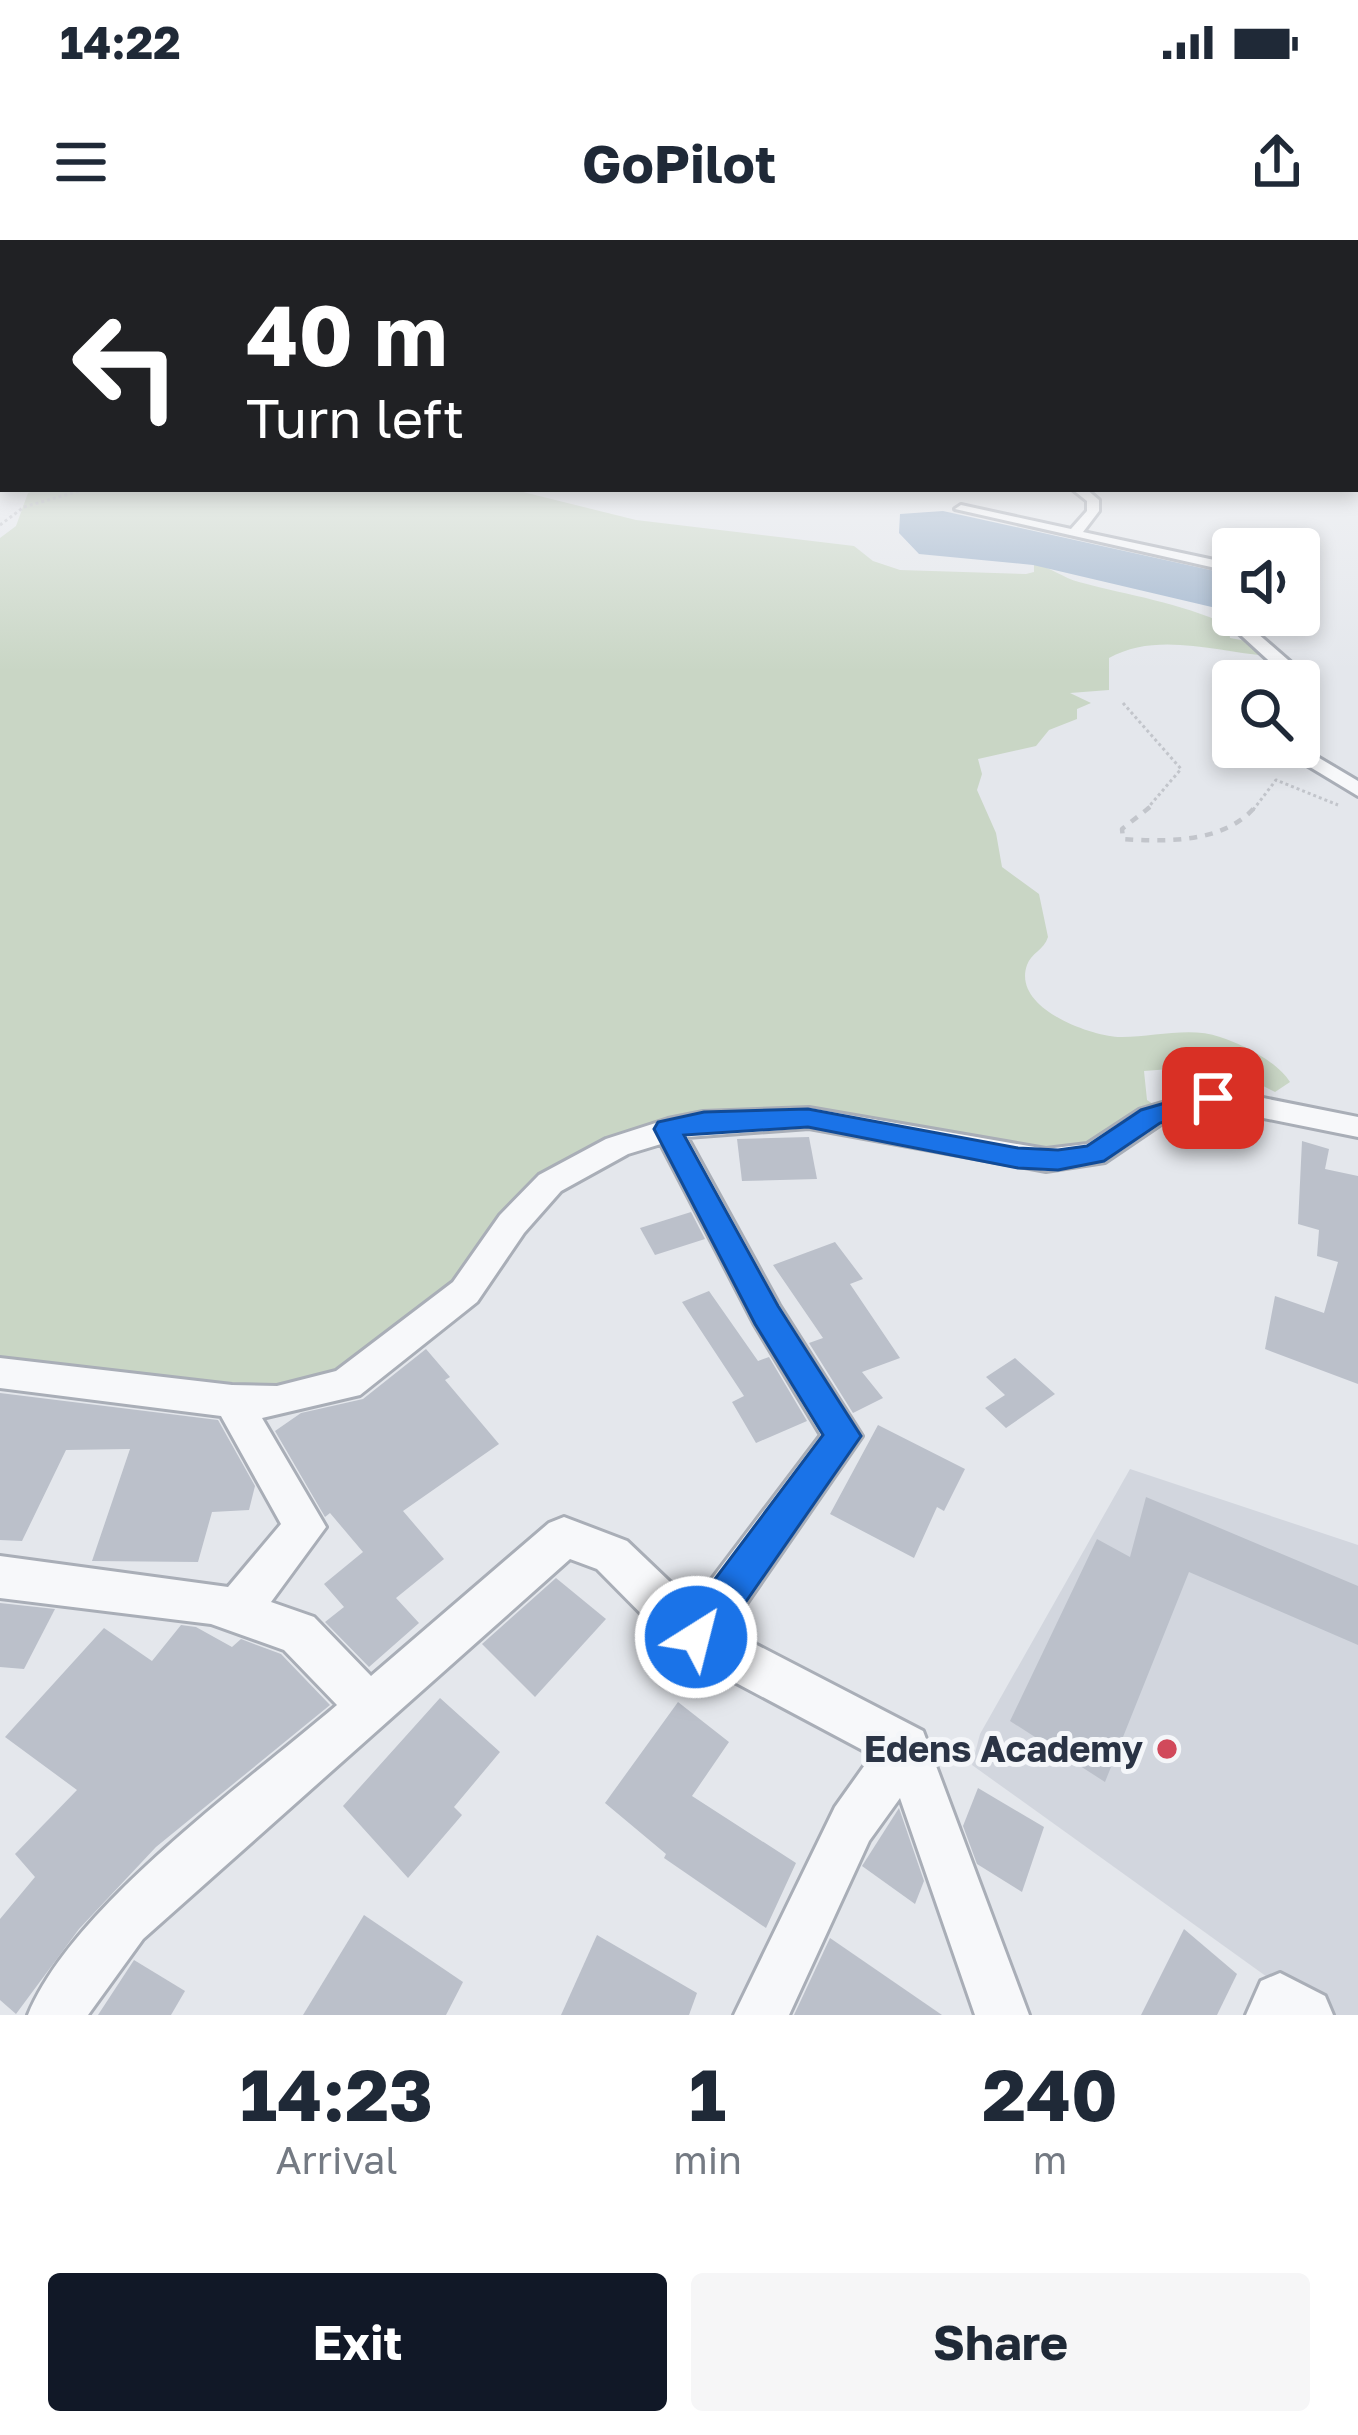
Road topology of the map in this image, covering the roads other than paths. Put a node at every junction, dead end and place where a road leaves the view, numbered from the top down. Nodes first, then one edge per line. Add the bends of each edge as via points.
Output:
1 (1093, 506) edge
2 (961, 509) dead end
3 (1076, 532) junction
4 (1212, 563) edge
5 (1250, 636) edge
6 (1278, 660) edge
7 (1314, 768) edge
8 (1352, 798) edge
9 (668, 1129) junction
10 (1357, 1130) edge
11 (0, 1373) edge
12 (232, 1401) junction
13 (0, 1577) edge
14 (235, 1612) junction
15 (696, 1637) junction
16 (370, 1707) junction
17 (906, 1748) junction
18 (55, 2015) edge
19 (761, 2015) edge
20 (1002, 2015) edge

1 - 3 street
2 - 3 street
3 - 4 street
5 - 6 street
7 - 8 street
9 - 10 street via 808,1118 1046,1160 1094,1154 1150,1117 1213,1098
9 - 12 street via 617,1145 550,1183 464,1292 347,1384 278,1402
9 - 15 street via 767,1315 843,1436
11 - 12 street
12 - 14 street via 305,1527
13 - 14 street
14 - 16 street via 298,1633
15 - 16 street via 611,1555 564,1537
15 - 17 street
16 - 18 street via 125,1921
17 - 19 street via 852,1824
17 - 20 street

